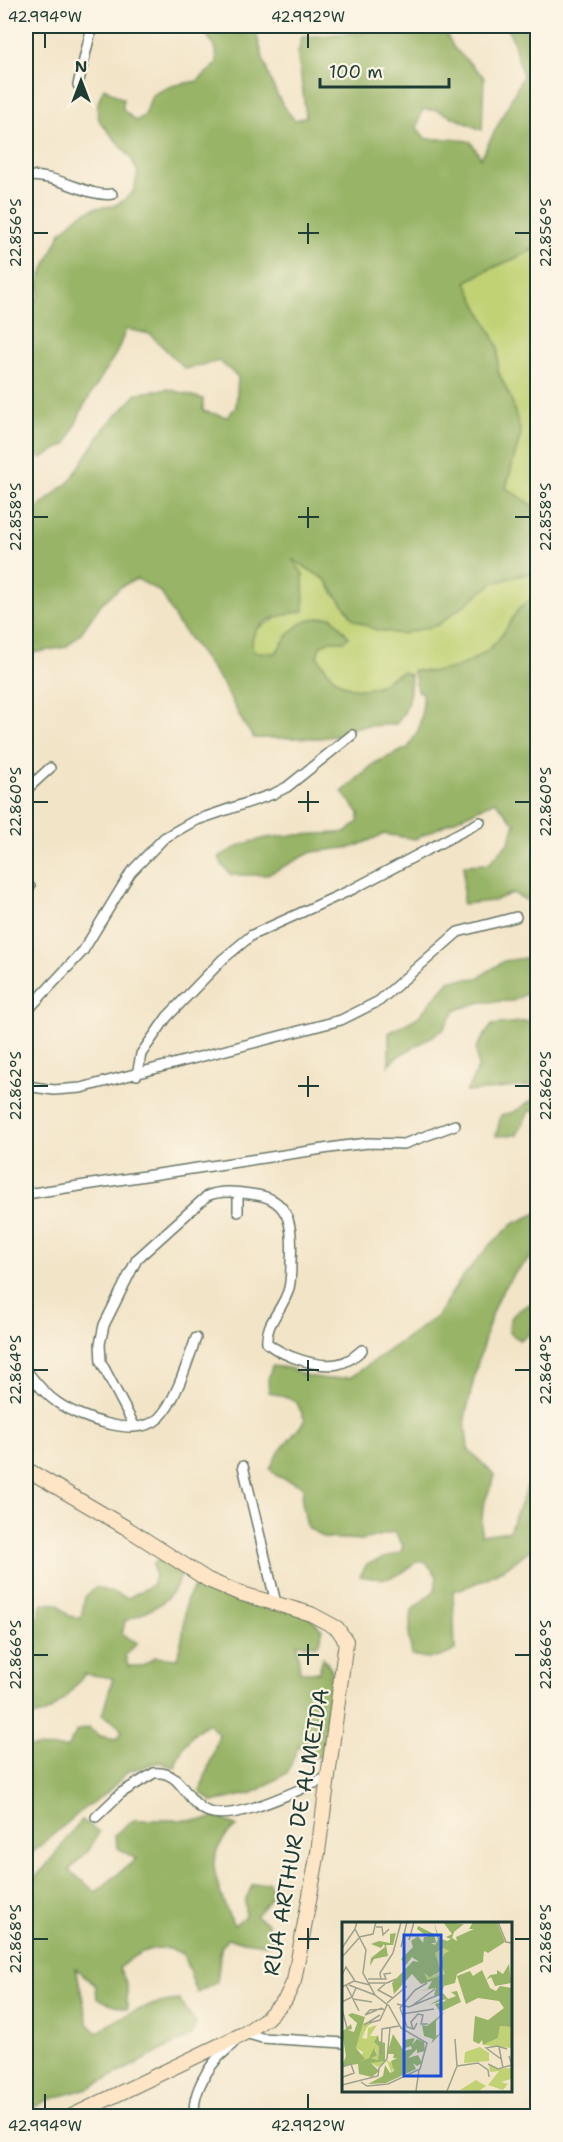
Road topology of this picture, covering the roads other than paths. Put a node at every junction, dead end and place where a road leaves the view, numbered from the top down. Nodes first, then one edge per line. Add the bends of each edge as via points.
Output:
1 (93, 26) edge
2 (78, 85) dead end
3 (26, 176) edge
4 (112, 194) dead end
5 (352, 735) dead end
6 (50, 768) dead end
7 (26, 790) edge
8 (480, 822) dead end
9 (516, 917) dead end
10 (26, 1012) edge
11 (137, 1075) junction
12 (26, 1086) edge
13 (455, 1125) dead end
14 (26, 1194) edge
15 (238, 1194) junction
16 (238, 1212) dead end
17 (196, 1338) dead end
18 (362, 1350) dead end
19 (26, 1370) edge
20 (135, 1427) junction
21 (243, 1466) dead end
22 (26, 1469) edge
23 (276, 1603) junction
24 (329, 1777) junction
25 (96, 1817) dead end
26 (241, 2034) junction
27 (342, 2043) edge
28 (72, 2116) edge
29 (195, 2116) edge

1 - 2 street
3 - 4 street via 46,176 95,193
5 - 10 street via 287,787 194,821 164,838 131,872 83,951
6 - 7 street
8 - 11 street via 353,889 252,935 167,1017 141,1054
9 - 11 street via 458,932 379,1002 360,1013
11 - 12 street via 81,1088
13 - 14 street via 404,1144 343,1146
15 - 16 street
15 - 18 street via 269,1197 280,1204 291,1230 290,1287 268,1326 267,1343 289,1355 330,1365 348,1361
15 - 20 street via 216,1192 207,1196 152,1244 137,1259 109,1313 101,1334 101,1362
17 - 20 street via 159,1418
19 - 20 street via 59,1404 100,1421
21 - 23 street
22 - 23 street via 208,1580
23 - 24 street, RUA ARTHUR DE ALMEIDA via 326,1621 338,1628 346,1641
24 - 25 street via 237,1812 220,1814 203,1809 173,1776 154,1773 121,1793
24 - 26 street, RUA ARTHUR DE ALMEIDA via 294,1981 285,2000 267,2018
26 - 27 street
26 - 28 street, RUA ARTHUR DE ALMEIDA
26 - 29 street via 214,2062 201,2084 193,2108

